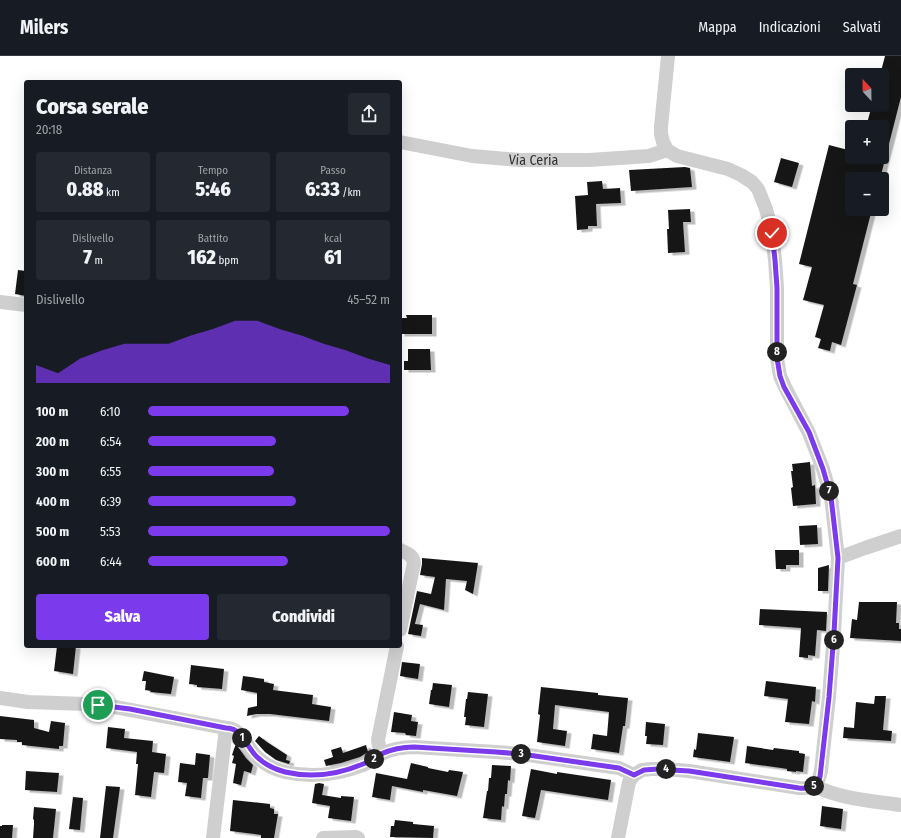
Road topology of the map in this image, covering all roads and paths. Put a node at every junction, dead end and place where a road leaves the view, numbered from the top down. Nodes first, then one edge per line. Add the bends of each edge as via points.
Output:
1 (668, 56) edge
2 (402, 142) edge
3 (667, 150) junction
4 (0, 302) edge
5 (24, 305) edge
6 (901, 536) edge
7 (402, 551) edge
8 (838, 558) junction
9 (402, 620) edge
10 (396, 648) edge
11 (0, 698) edge
12 (226, 728) junction
13 (382, 754) junction
14 (634, 775) junction
15 (815, 786) junction
16 (901, 805) edge
17 (213, 838) edge
18 (323, 838) edge
19 (358, 838) edge
20 (618, 838) edge

1 - 3 street via 661,127
2 - 3 street, Via Ceria via 472,156 520,160 589,160 649,156
3 - 8 street via 677,156 734,171 758,189 772,233 780,376 809,432 823,469 831,497
4 - 5 street
6 - 8 street
7 - 9 street via 414,558
8 - 15 street via 829,697 820,777
10 - 13 street via 378,740
11 - 12 street via 115,707
12 - 13 street via 238,732 262,762 278,770 292,773 312,776 332,774 364,764
12 - 17 street
13 - 14 street via 403,747 496,752 619,768
14 - 15 street via 644,770 665,769 799,788
14 - 20 street via 628,785
15 - 16 street via 842,796
18 - 19 street

